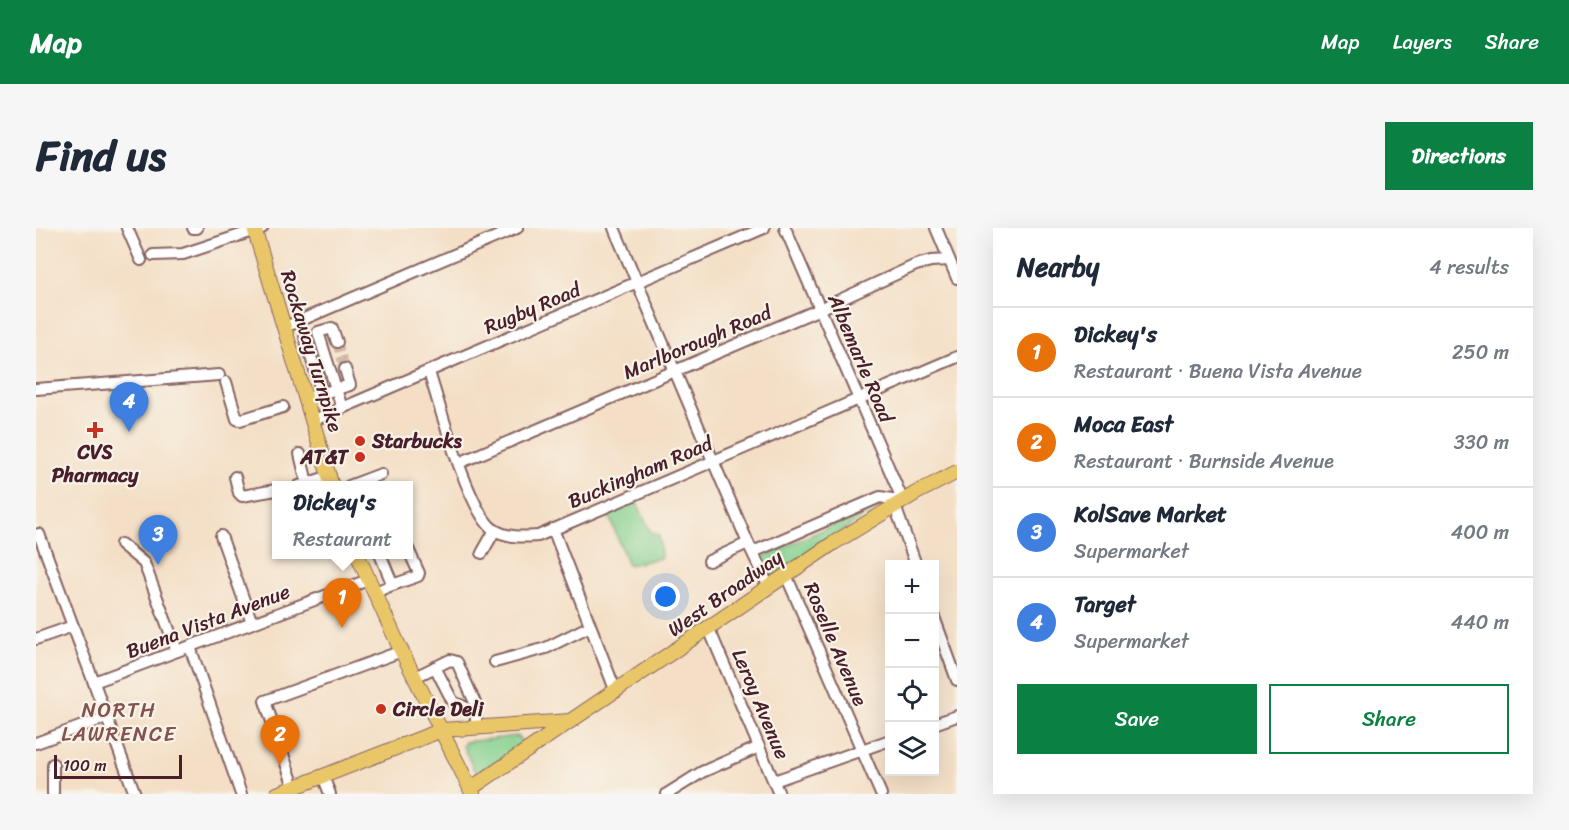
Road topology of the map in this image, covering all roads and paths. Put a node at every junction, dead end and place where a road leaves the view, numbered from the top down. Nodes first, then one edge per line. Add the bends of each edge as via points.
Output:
1 (127, 228) edge
2 (516, 228) edge
3 (614, 228) edge
4 (764, 228) edge
5 (785, 228) edge
6 (936, 228) edge
7 (257, 229) edge
8 (153, 255) dead end
9 (950, 260) junction
10 (141, 261) dead end
11 (957, 278) edge
12 (638, 283) junction
13 (820, 309) junction
14 (313, 315) junction
15 (285, 327) junction
16 (318, 332) junction
17 (305, 337) junction
18 (290, 342) junction
19 (337, 342) dead end
20 (957, 357) edge
21 (320, 361) junction
22 (345, 369) tunnel mouth
23 (675, 371) junction
24 (429, 372) junction
25 (325, 376) junction
26 (36, 389) edge
27 (336, 389) junction
28 (322, 393) junction
29 (307, 398) junction
30 (859, 399) junction
31 (284, 406) dead end
32 (342, 408) junction
33 (314, 420) junction
34 (300, 454) dead end
35 (713, 461) junction
36 (459, 463) junction
37 (957, 472) edge
38 (381, 474) dead end
39 (235, 477) dead end
40 (303, 481) edge
41 (331, 481) edge
42 (363, 481) edge
43 (272, 491) edge
44 (899, 504) junction
45 (553, 529) junction
46 (495, 530) junction
47 (38, 534) edge
48 (221, 536) dead end
49 (121, 544) dead end
50 (751, 548) junction
51 (482, 553) dead end
52 (359, 559) edge
53 (382, 559) edge
54 (413, 559) edge
55 (915, 560) edge
56 (709, 561) dead end
57 (786, 575) junction
58 (392, 583) junction
59 (371, 586) junction
60 (769, 587) junction
61 (252, 623) junction
62 (73, 626) junction
63 (590, 626) junction
64 (709, 629) junction
65 (939, 631) edge
66 (36, 639) edge
67 (190, 647) junction
68 (177, 651) junction
69 (402, 651) junction
70 (495, 662) dead end
71 (435, 667) junction
72 (415, 677) junction
73 (957, 680) edge
74 (94, 682) junction
75 (616, 692) junction
76 (476, 712) junction
77 (957, 716) edge
78 (107, 717) junction
79 (572, 721) junction
80 (939, 722) edge
81 (476, 729) junction
82 (442, 730) junction
83 (885, 742) edge
84 (36, 743) edge
85 (759, 747) junction
86 (862, 750) junction
87 (53, 764) dead end
88 (323, 776) junction
89 (774, 781) junction
90 (294, 787) junction
91 (472, 791) edge
92 (53, 794) edge
93 (135, 794) edge
94 (241, 794) edge
95 (277, 794) edge
96 (330, 794) edge
97 (668, 794) edge
98 (779, 794) edge
99 (881, 794) edge

1 - 10 street
2 - 14 street
3 - 12 street
4 - 12 street, Rugby Road
5 - 13 street, Albemarle Road
6 - 9 street
7 - 8 street via 183,254
7 - 15 main road, Rockaway Turnpike
9 - 11 street
9 - 13 street, Marlborough Road via 916,266
12 - 23 street
12 - 24 street, Rugby Road
13 - 23 street, Marlborough Road
13 - 30 street, Albemarle Road
14 - 15 street
14 - 16 street
15 - 18 main road, Rockaway Turnpike
16 - 17 street
16 - 19 street via 332,328
16 - 21 street
17 - 18 street
17 - 21 street
18 - 29 main road, Rockaway Turnpike
20 - 30 street, Buckingham Road
21 - 25 street
22 - 27 street via 350,385
23 - 35 street
23 - 36 street, Marlborough Road
24 - 32 street, Rugby Road
24 - 36 street
25 - 27 street
25 - 28 street
26 - 31 street via 222,378 237,419
27 - 28 street
27 - 32 street
28 - 29 street
29 - 33 main road, Rockaway Turnpike
30 - 35 street, Buckingham Road
30 - 44 street, Albemarle Road
32 - 33 street, Rugby Road
33 - 41 main road, Rockaway Turnpike
34 - 40 street
35 - 45 street, Buckingham Road
35 - 50 street
36 - 46 street via 486,523
37 - 44 main road, West Broadway
38 - 42 street
39 - 43 street via 242,496
44 - 50 street, West Broadway via 880,497
44 - 55 street, Albemarle Road
44 - 57 main road, West Broadway
45 - 46 street, Buckingham Road via 538,536 522,537
45 - 63 street
46 - 51 street
47 - 62 street
48 - 61 street
49 - 68 street via 144,563
50 - 56 street, West Broadway
50 - 60 street
52 - 59 main road
53 - 58 street
54 - 58 street, Buena Vista Avenue via 418,576
57 - 60 main road, West Broadway
57 - 86 street, Roselle Avenue
58 - 59 street, Buena Vista Avenue
59 - 61 street, Buena Vista Avenue
59 - 69 main road
60 - 64 main road, West Broadway
61 - 67 street, Buena Vista Avenue
62 - 66 street
62 - 74 street
63 - 70 street via 546,648
63 - 75 street
64 - 75 main road, West Broadway
64 - 85 street, Leroy Avenue
65 - 73 street
67 - 68 street, Buena Vista Avenue
67 - 94 street
68 - 74 street, Buena Vista Avenue
69 - 72 main road
69 - 90 street via 265,700
71 - 72 street
71 - 76 street via 453,702
71 - 76 street via 450,660 457,662
72 - 82 main road
74 - 78 street
75 - 79 main road, West Broadway
76 - 81 street
77 - 80 street
78 - 84 street
78 - 93 street
79 - 81 main road, West Broadway
79 - 91 main road, West Broadway
81 - 82 main road, West Broadway
82 - 88 main road, West Broadway
82 - 91 main road
83 - 86 street
85 - 89 street, Leroy Avenue
85 - 97 street via 702,772
86 - 89 street
86 - 99 street, Roselle Avenue
87 - 92 street
88 - 90 main road, West Broadway
88 - 96 street
89 - 98 street, Leroy Avenue
90 - 95 main road, West Broadway

